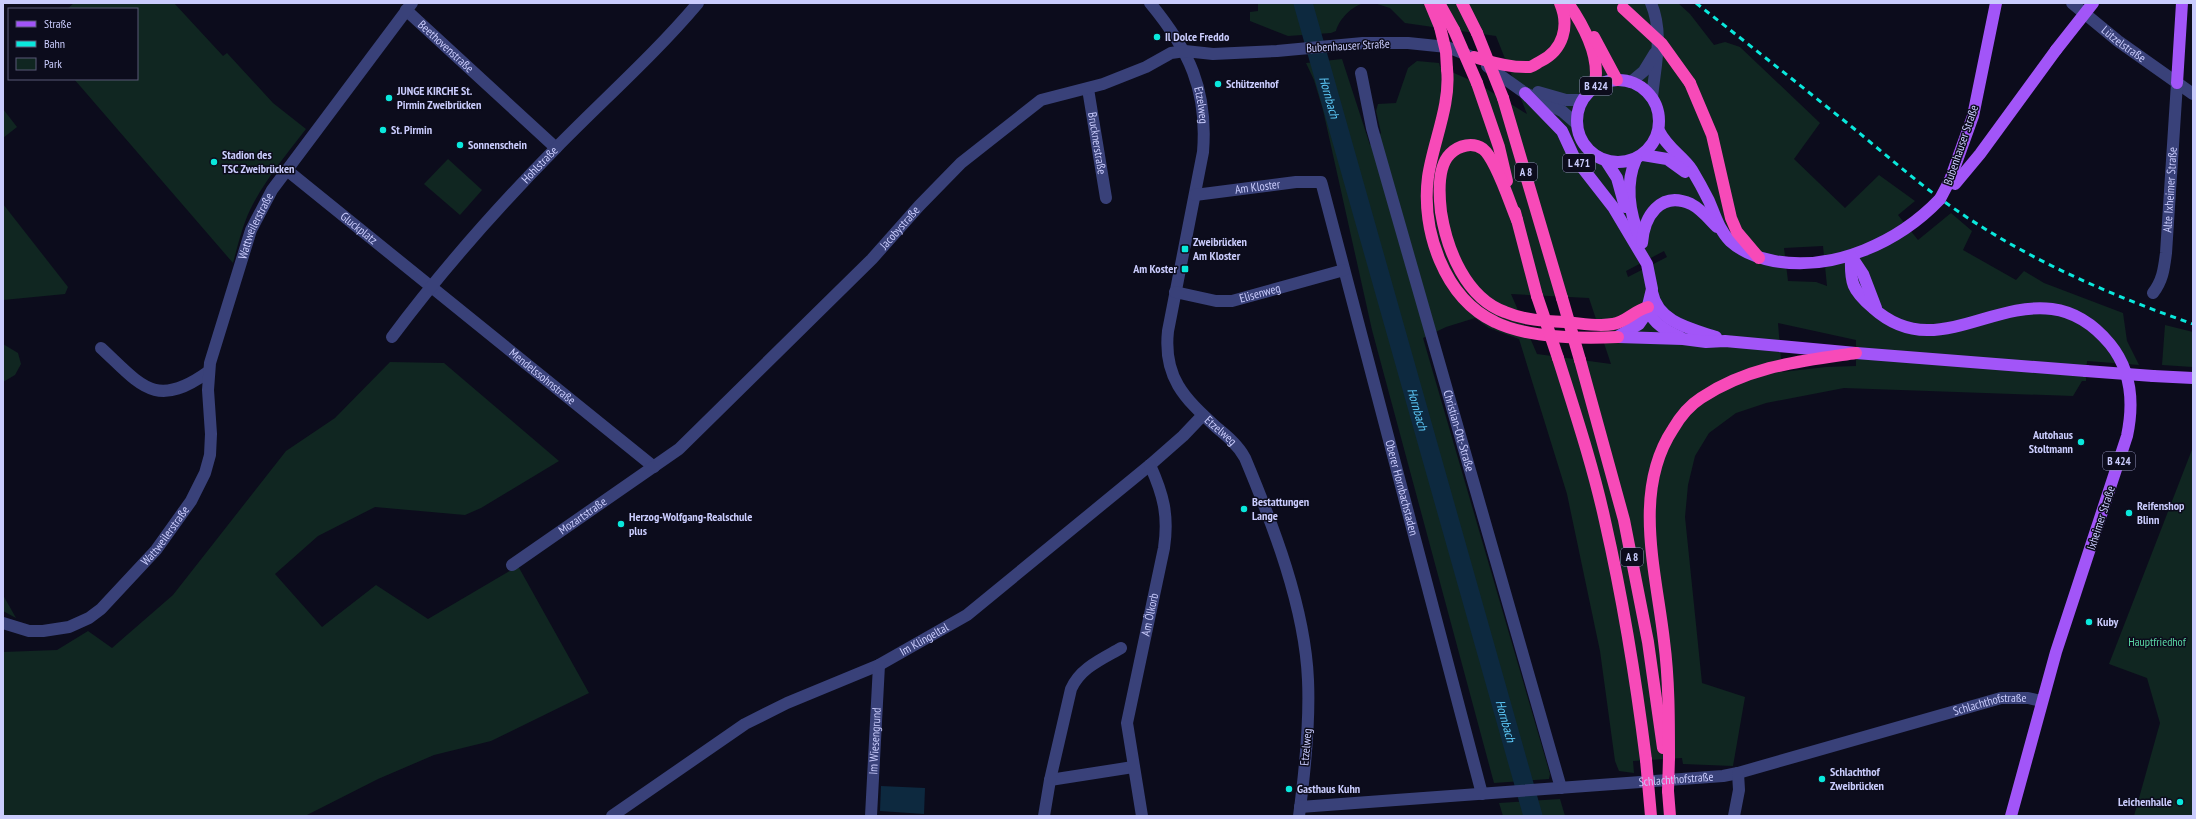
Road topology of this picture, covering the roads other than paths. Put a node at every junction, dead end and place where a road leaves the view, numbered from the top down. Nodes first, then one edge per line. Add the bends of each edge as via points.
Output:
1 (698, 3) edge
2 (1150, 3) edge
3 (1430, 3) edge
4 (1439, 3) edge
5 (1463, 3) edge
6 (1560, 3) edge
7 (1568, 3) edge
8 (1574, 3) edge
9 (1650, 3) edge
10 (1991, 3) edge
11 (1996, 3) edge
12 (2072, 3) edge
13 (2093, 3) edge
14 (2182, 3) edge
15 (409, 6) edge
16 (1619, 6) edge
17 (1989, 32) junction
18 (1658, 44) junction
19 (1185, 51) junction
20 (1474, 57) junction
21 (1361, 73) dead end
22 (1504, 77) junction
23 (1617, 80) junction
24 (1631, 82) junction
25 (2177, 83) junction
26 (1594, 88) junction
27 (1088, 89) junction
28 (1526, 93) junction
29 (2193, 94) edge
30 (1652, 98) junction
31 (1582, 100) junction
32 (1577, 124) junction
33 (1659, 131) junction
34 (556, 148) junction
35 (1639, 157) junction
36 (1606, 161) junction
37 (288, 171) junction
38 (1696, 180) junction
39 (1321, 182) joint
40 (1953, 182) junction
41 (1195, 195) junction
42 (1106, 198) dead end
43 (1517, 220) junction
44 (1723, 232) junction
45 (1631, 236) junction
46 (1642, 249) junction
47 (1851, 256) junction
48 (1759, 258) junction
49 (1344, 270) junction
50 (431, 285) junction
51 (1175, 292) junction
52 (2153, 293) dead end
53 (1653, 307) junction
54 (392, 337) dead end
55 (1618, 337) junction
56 (1683, 339) junction
57 (1725, 341) junction
58 (101, 348) dead end
59 (1856, 353) junction
60 (208, 372) junction
61 (2193, 378) edge
62 (1203, 415) junction
63 (1150, 465) junction
64 (654, 468) junction
65 (512, 565) dead end
66 (3, 623) edge
67 (1121, 648) dead end
68 (879, 666) junction
69 (2041, 701) junction
70 (1667, 758) junction
71 (1133, 767) junction
72 (1738, 773) junction
73 (1050, 780) junction
74 (1556, 789) junction
75 (1482, 794) junction
76 (1299, 812) edge
77 (612, 816) edge
78 (871, 816) edge
79 (1044, 816) edge
80 (1142, 816) edge
81 (1651, 816) edge
82 (1670, 816) edge
83 (1734, 816) edge
84 (2011, 816) edge

1 - 34 street, Hohlstraße via 653,53
2 - 19 street, Etzelweg
3 - 55 highway, bridge via 1440,27 1447,69 1444,102 1430,163 1427,195 1432,236 1439,257 1451,279 1477,310 1506,327 1534,334
4 - 43 highway, A 8, bridge via 1477,82 1499,147
5 - 70 highway, A 8, bridge via 1503,98 1624,520
6 - 20 highway via 1565,17 1565,28 1557,49 1547,58 1532,66 1517,66
7 - 26 highway via 1590,43 1596,70
8 - 23 highway
9 - 18 street via 1657,26
10 - 17 street
11 - 17 main road, Bubenhauser Straße
12 - 25 street, Lützelstraße via 2118,41
13 - 40 main road, Bubenhauser Straße, bridge via 1980,154
14 - 25 main road
15 - 34 street, Beethovenstraße
15 - 37 street, Wattweilerstraße
16 - 48 highway, bridge via 1662,44 1690,83 1712,135 1733,223 1737,232
17 - 40 main road, Bubenhauser Straße via 1973,116
18 - 24 street via 1650,64
18 - 30 street
19 - 20 street, Bubenhauser Straße via 1212,54 1385,43 1428,44 1447,47
19 - 27 street, Jacobystraße via 1172,53
19 - 41 street, Etzelweg via 1197,81 1204,123 1203,152
20 - 22 street, Bubenhauser Straße
21 - 74 street, Christian-Ott-Straße via 1372,128
22 - 28 street, Bubenhauser Straße
22 - 31 street, Bubenhauser Straße via 1546,96
23 - 24 main road, B 424
23 - 26 main road, B 424 via 1605,82
24 - 30 main road, B 424 via 1641,87
25 - 29 street, Lützelstraße
25 - 52 street, Alte Ixheimer Straße via 2164,273 2160,285
26 - 31 main road, B 424
27 - 42 street, Brucknerstraße
27 - 64 street, Jacobystraße via 1040,100 975,151 919,206 872,259 696,434
28 - 32 street, Bubenhauser Straße via 1562,111
28 - 45 main road, L 471 via 1562,131 1574,157
30 - 33 main road, B 424 via 1659,114
31 - 32 main road, B 424 via 1577,114
32 - 36 main road, B 424 via 1579,136 1586,147 1595,156
33 - 35 main road, B 424 via 1653,144
33 - 38 main road, Bubenhauser Straße / B 424 via 1664,142 1692,170
34 - 50 street, Hohlstraße
35 - 36 main road, B 424 via 1622,163
35 - 38 main road, Bubenhauser Straße / B 424 via 1667,159
35 - 46 main road, B 424 via 1630,177 1630,203
36 - 45 main road, B 424 via 1619,183
37 - 50 street, Gluckplatz
37 - 60 street, Wattweilerstraße via 269,196 251,230
38 - 44 main road, Bubenhauser Straße / B 424
39 - 41 street, Am Kloster via 1296,182
39 - 49 street, Oberer Hornbachstaden
40 - 47 main road, Bubenhauser Straße, bridge via 1940,199 1907,227
41 - 51 street, Etzelweg
43 - 53 highway via 1484,149 1466,146 1456,149 1448,156 1440,184 1446,232 1463,273 1489,303 1504,312 1535,320 1606,325 1619,323 1638,310
43 - 81 highway, A 8, bridge via 1537,296 1586,446 1605,521 1631,648
44 - 46 main road, B 424 via 1692,204 1670,202 1659,206 1649,215 1645,224
44 - 48 main road, Bubenhauser Straße / B 424 via 1742,250
45 - 46 main road, B 424
46 - 53 main road, B 424 via 1649,270
47 - 48 main road, Bubenhauser Straße / B 424 via 1824,261 1786,263
47 - 69 main road, Ixheimer Straße / B 424 via 1850,278 1864,301 1880,315 1903,327 1937,331 1971,324 2023,308 2052,309 2067,312 2092,326 2114,349 2125,369 2132,404 2127,436
49 - 51 street, Elisenweg via 1232,301 1216,301
49 - 75 street, Oberer Hornbachstaden
50 - 54 street, Hohlstraße
50 - 64 street, Mendelssohnstraße
51 - 62 street, Etzelweg via 1168,331 1169,360 1182,394
53 - 55 main road, B 424 via 1641,322
53 - 56 main road via 1650,316
53 - 57 main road via 1684,328
55 - 56 main road
56 - 57 main road
57 - 59 main road
58 - 60 street via 140,384 158,392 182,388
59 - 61 main road, bridge
59 - 70 highway via 1781,364 1723,385 1700,398 1679,418 1663,443 1652,479 1649,505 1664,643
60 - 66 street, Wattweilerstraße via 210,455 199,486 156,550 101,609 85,620 70,627 43,631 28,631
62 - 63 street, Im Klingeltal
62 - 76 street, Etzelweg via 1234,442 1245,458 1298,609 1308,679 1307,736
63 - 68 street, Im Klingeltal via 967,615
63 - 71 street, Am Ölkorb via 1166,510 1167,532 1128,714
64 - 65 street, Mozartstraße
67 - 73 street via 1081,673 1075,680
68 - 77 street, Im Klingeltal via 787,703 744,724
68 - 78 street, Im Wiesengrund
69 - 72 street, Schlachthofstraße via 2028,698 2001,698
69 - 84 main road, Ixheimer Straße / B 424
70 - 82 highway, bridge
71 - 73 street
71 - 80 street, Am Ölkorb
72 - 74 street, Schlachthofstraße
72 - 83 street via 1739,790
73 - 79 street
74 - 75 street, Schlachthofstraße
75 - 76 street, Schlachthofstraße

